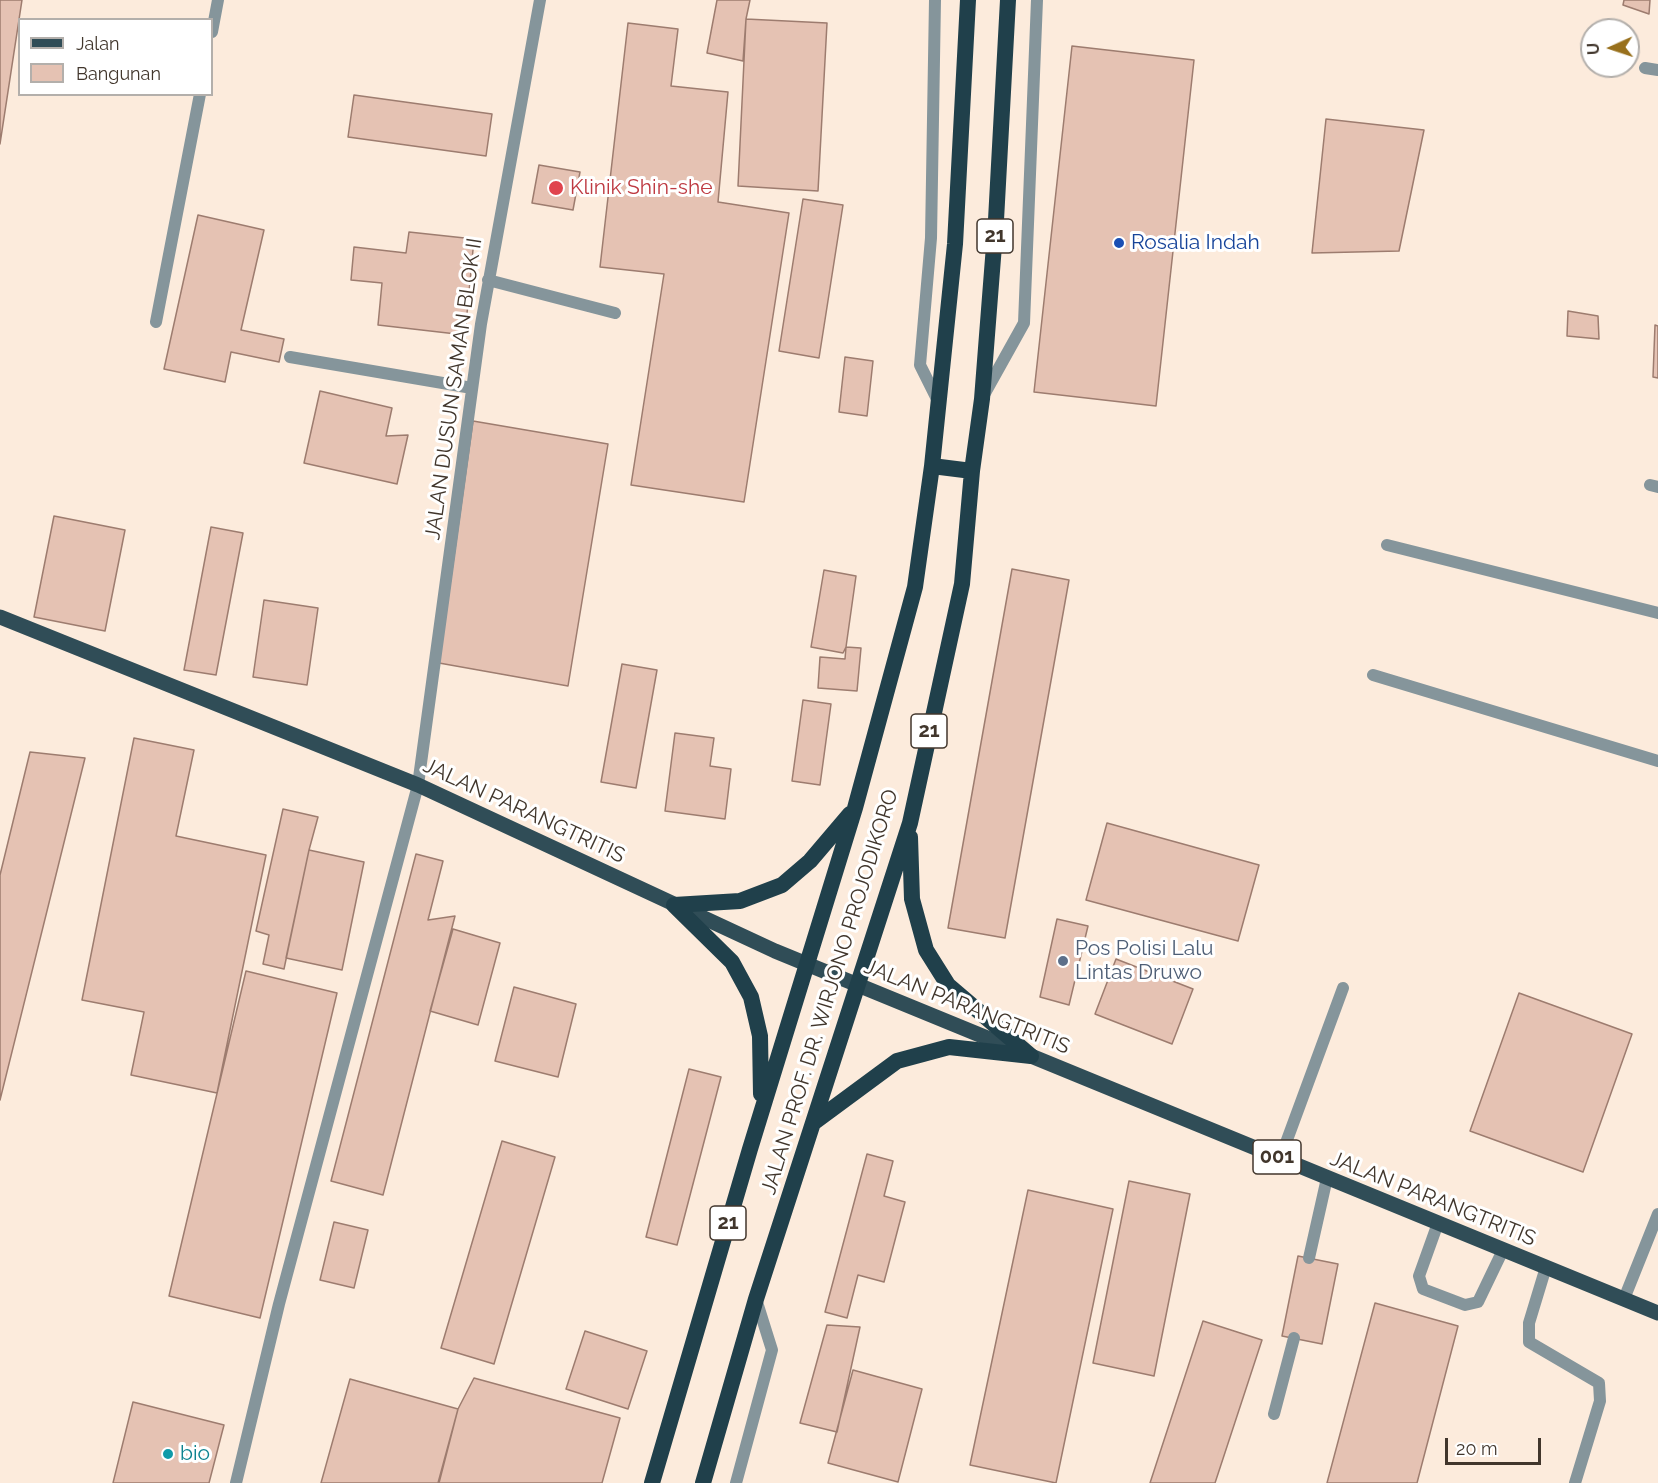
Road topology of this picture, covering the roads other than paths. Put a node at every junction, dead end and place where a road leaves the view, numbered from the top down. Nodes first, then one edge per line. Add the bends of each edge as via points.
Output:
1 (218, 0) edge
2 (540, 0) edge
3 (935, 0) edge
4 (968, 0) edge
5 (1008, 0) edge
6 (1037, 0) edge
7 (213, 27) edge
8 (1645, 68) dead end
9 (1658, 70) edge
10 (200, 96) edge
11 (488, 280) junction
12 (615, 314) dead end
13 (156, 322) dead end
14 (290, 357) dead end
15 (472, 388) junction
16 (982, 399) junction
17 (938, 401) junction
18 (932, 466) junction
19 (972, 471) junction
20 (1387, 544) dead end
21 (1658, 614) edge
22 (0, 617) edge
23 (1373, 675) dead end
24 (1658, 761) edge
25 (418, 784) junction
26 (855, 808) junction
27 (910, 823) junction
28 (674, 904) junction
29 (806, 965) junction
30 (857, 985) junction
31 (1343, 988) dead end
32 (1031, 1056) junction
33 (761, 1110) junction
34 (813, 1124) junction
35 (1280, 1159) junction
36 (1327, 1178) junction
37 (1658, 1214) edge
38 (1438, 1223) junction
39 (1503, 1250) junction
40 (1309, 1258) dead end
41 (1546, 1268) junction
42 (756, 1299) junction
43 (1624, 1299) junction
44 (1658, 1313) edge
45 (1294, 1338) dead end
46 (1274, 1414) dead end
47 (236, 1483) edge
48 (652, 1483) edge
49 (703, 1483) edge
50 (736, 1483) edge
51 (1575, 1483) edge

1 - 7 street
2 - 11 street, JALAN DUSUN SAMAN BLOK II
3 - 17 street via 931,238 920,365
4 - 17 highway, JALAN PROF. DR. WIRJONO PROJODIKORO / 21 via 955,244
5 - 16 highway, 21
6 - 16 street via 1024,323
8 - 9 street
10 - 13 street
11 - 12 street
11 - 15 street, JALAN DUSUN SAMAN BLOK II
14 - 15 street
15 - 25 street, JALAN DUSUN SAMAN BLOK II
16 - 19 highway, 21
17 - 18 highway, JALAN PROF. DR. WIRJONO PROJODIKORO / 21
18 - 19 highway
18 - 26 highway, JALAN PROF. DR. WIRJONO PROJODIKORO / 21 via 915,587
19 - 27 highway, JALAN PROF. DR. WIRJONO PROJODIKORO / 21 via 962,584
20 - 21 street
22 - 25 main road, JALAN PARANGTRITIS
23 - 24 street
25 - 28 main road, JALAN PARANGTRITIS
25 - 47 street, JALAN DUSUN SAMAN BLOK II via 279,1304
26 - 28 highway via 810,861 782,885 740,901
26 - 29 highway, JALAN PROF. DR. WIRJONO PROJODIKORO / 21
27 - 30 highway, JALAN PROF. DR. WIRJONO PROJODIKORO / 21
27 - 32 highway via 912,899 926,950 948,985
28 - 29 main road, JALAN PARANGTRITIS
28 - 33 highway via 732,962 751,997 760,1036
29 - 30 main road, JALAN PARANGTRITIS / 001
29 - 33 highway, 21
30 - 32 main road, JALAN PARANGTRITIS / 001
30 - 34 highway, JALAN PROF. DR. WIRJONO PROJODIKORO / 21
31 - 35 street
32 - 34 highway via 949,1047 897,1060
32 - 35 main road, JALAN PARANGTRITIS / 001
33 - 48 highway, 21
34 - 42 highway, JALAN PROF. DR. WIRJONO PROJODIKORO / 21
35 - 36 main road, JALAN PARANGTRITIS / 001
36 - 38 main road, JALAN PARANGTRITIS / 001
36 - 40 street
37 - 43 street
38 - 39 main road, JALAN PARANGTRITIS / 001
38 - 39 street via 1419,1276 1423,1289 1465,1305 1478,1302
39 - 41 main road, JALAN PARANGTRITIS / 001
41 - 43 main road, JALAN PARANGTRITIS / 001
41 - 51 street via 1529,1323 1529,1342 1599,1383 1600,1401
42 - 49 highway, JALAN PROF. DR. WIRJONO PROJODIKORO / 21
42 - 50 street via 772,1350
43 - 44 main road, JALAN PARANGTRITIS / 001
45 - 46 street

